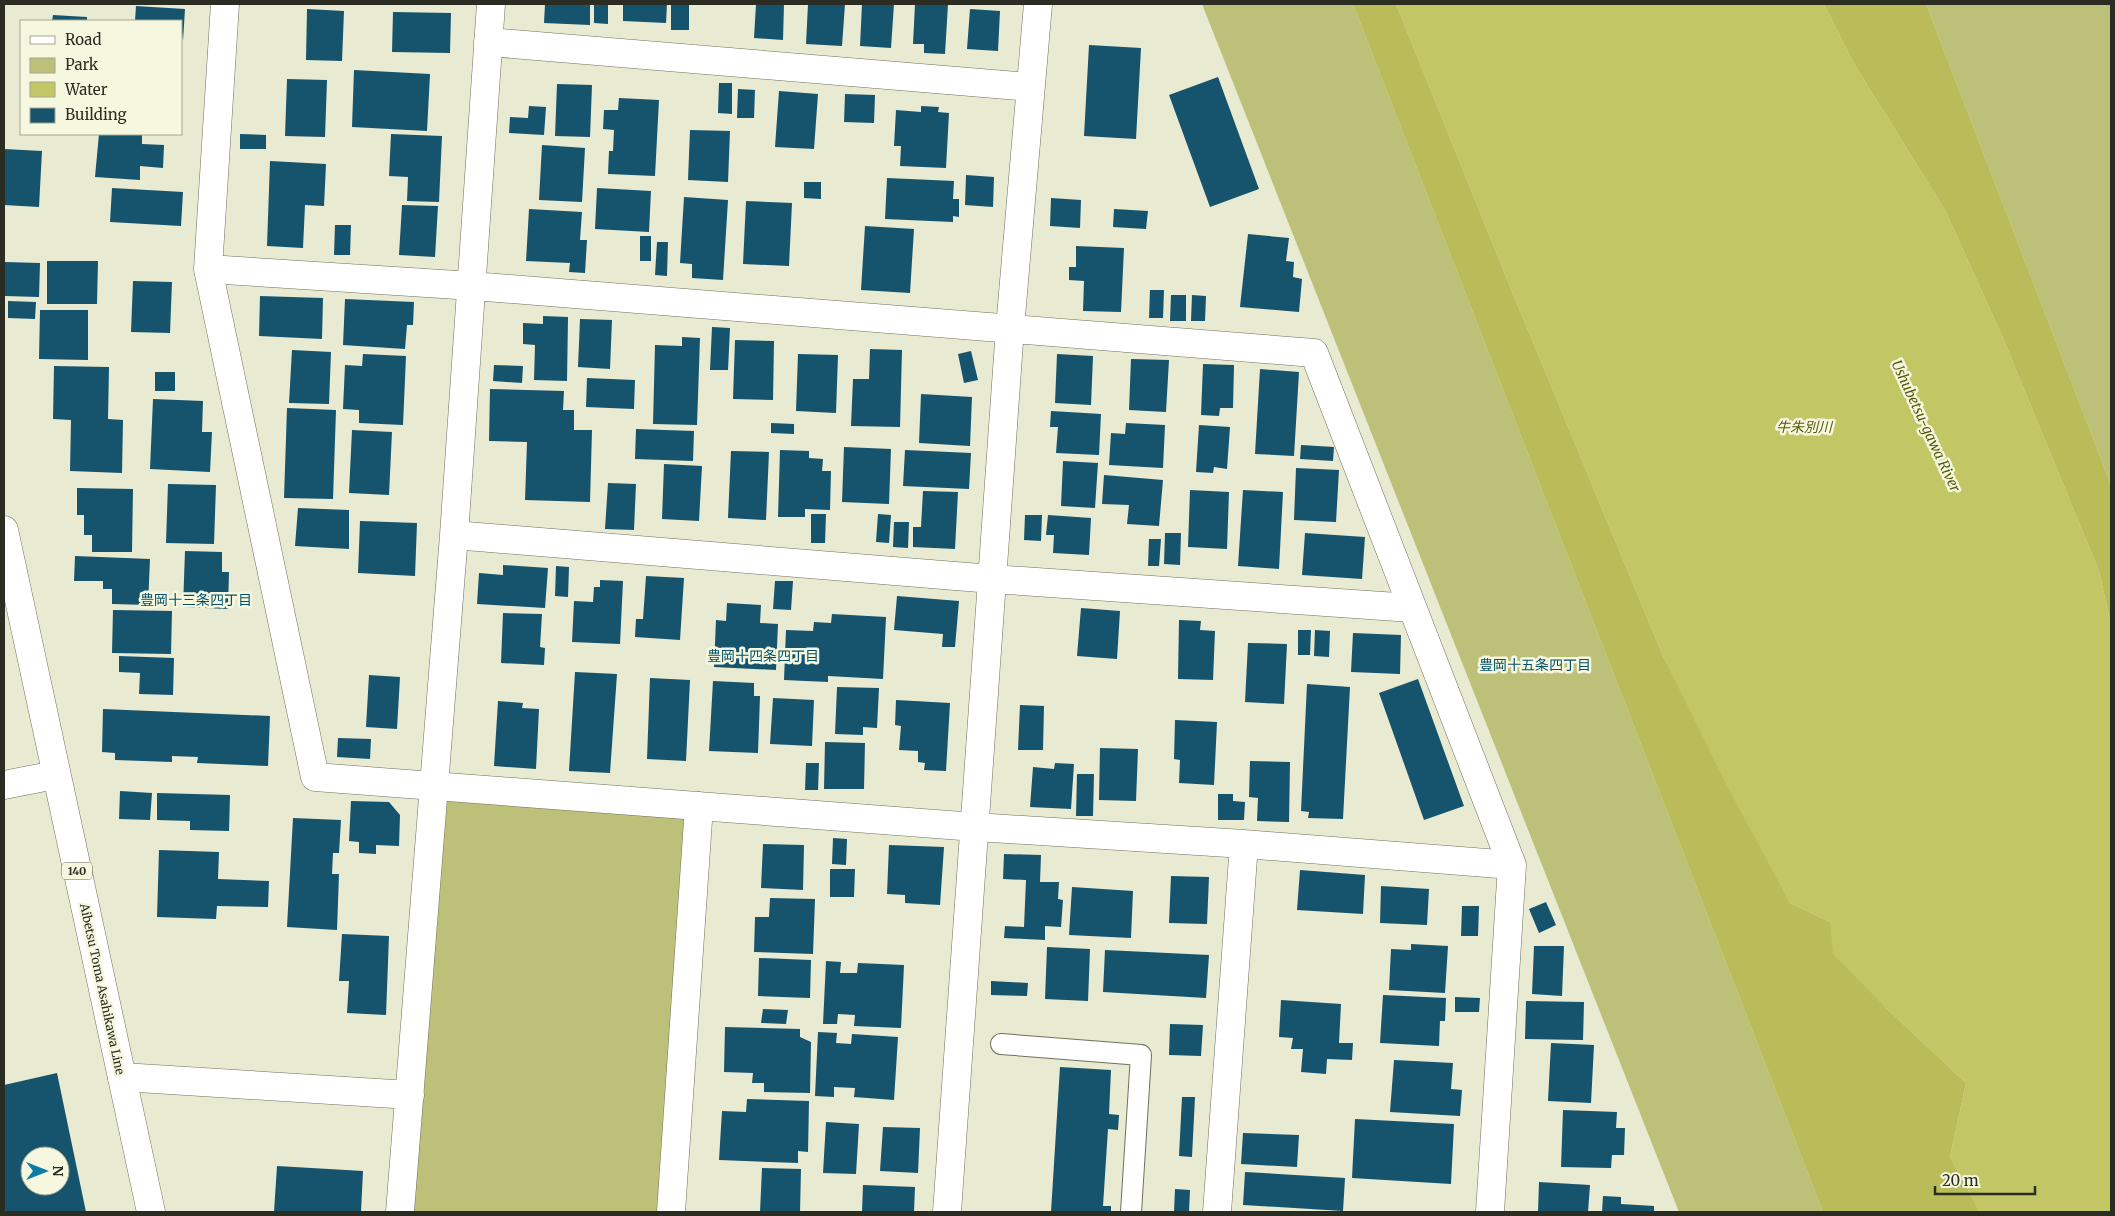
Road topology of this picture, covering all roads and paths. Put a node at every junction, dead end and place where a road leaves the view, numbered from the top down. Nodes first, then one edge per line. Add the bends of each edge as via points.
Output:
1 (225, 4) edge
2 (491, 4) edge
3 (1038, 4) edge
4 (488, 42) junction
5 (1030, 87) junction
6 (208, 269) junction
7 (473, 286) junction
8 (1010, 328) junction
9 (4, 530) edge
10 (454, 536) junction
11 (992, 579) junction
12 (1412, 608) junction
13 (56, 775) junction
14 (4, 785) edge
15 (433, 786) junction
16 (699, 806) junction
17 (975, 827) junction
18 (1244, 844) junction
19 (1512, 865) junction
20 (1001, 1044) dead end
21 (122, 1077) junction
22 (410, 1095) junction
23 (151, 1212) edge
24 (400, 1212) edge
25 (671, 1212) edge
26 (947, 1212) edge
27 (1131, 1212) edge
28 (1217, 1212) edge
29 (1490, 1212) edge

1 - 6 street
2 - 4 street
3 - 5 street
4 - 5 street
4 - 7 street
5 - 8 street
6 - 7 street
6 - 15 street via 316,777
7 - 8 street
7 - 10 street
8 - 11 street
8 - 12 street via 1314,353
9 - 13 street, Aibetsu Toma Asahikawa Line / 140
10 - 11 street
10 - 15 street
11 - 12 street
11 - 17 street
12 - 19 street
13 - 14 street
13 - 21 street, Aibetsu Toma Asahikawa Line / 140
15 - 16 street
15 - 22 street
16 - 17 street
16 - 25 street
17 - 18 street
17 - 26 street
18 - 19 street
18 - 28 street
19 - 29 street
20 - 27 lane via 1142,1055
21 - 22 street
21 - 23 street, Aibetsu Toma Asahikawa Line / 140
22 - 24 street

